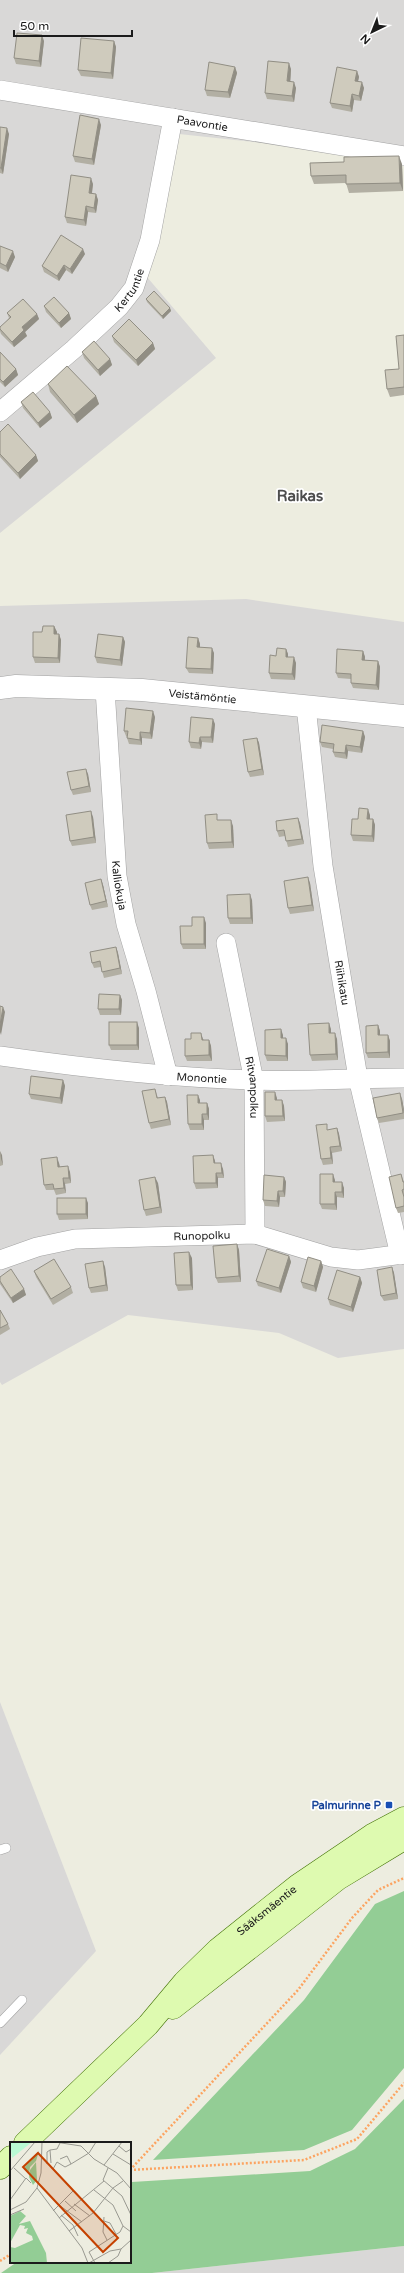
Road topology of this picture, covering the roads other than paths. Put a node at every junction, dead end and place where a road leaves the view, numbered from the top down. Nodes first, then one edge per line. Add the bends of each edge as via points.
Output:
1 (0, 90) edge
2 (173, 118) junction
3 (404, 156) edge
4 (0, 412) edge
5 (0, 688) edge
6 (105, 689) junction
7 (306, 706) junction
8 (404, 716) edge
9 (226, 943) dead end
10 (0, 1056) edge
11 (168, 1076) junction
12 (358, 1078) junction
13 (404, 1078) edge
14 (254, 1080) junction
15 (256, 1234) junction
16 (402, 1255) edge
17 (0, 1260) edge
18 (404, 1818) edge
19 (404, 1839) edge
20 (22, 2000) dead end
21 (0, 2023) edge
22 (148, 2025) junction
23 (27, 2142) edge
24 (10, 2158) edge
25 (0, 2168) edge

1 - 2 street, Paavontie
2 - 3 street, Paavontie
2 - 4 street, Kertuntie via 150,240 134,288 119,307
5 - 6 street, Veistämöntie via 16,686
6 - 7 street, Veistämöntie via 142,690
6 - 11 street, Kalliokuja via 117,876 126,924
7 - 8 street, Veistämöntie
7 - 12 street, Riihikatu via 323,866
9 - 14 street, Ritvanpolku
10 - 11 street, Monontie via 87,1069
11 - 14 street, Monontie
12 - 13 street, Monontie
12 - 14 street, Monontie
12 - 16 street, Riihikatu
14 - 15 street, Ritvanpolku
15 - 16 street, Runopolku via 331,1257 358,1260
15 - 17 street, Runopolku via 75,1239 37,1247
18 - 22 main road, Sääksmäentie via 342,1854 254,1919 184,1982
19 - 22 main road, Sääksmäentie via 338,1879 188,1997
20 - 21 lane
22 - 23 main road, Sääksmäentie
24 - 25 main road

